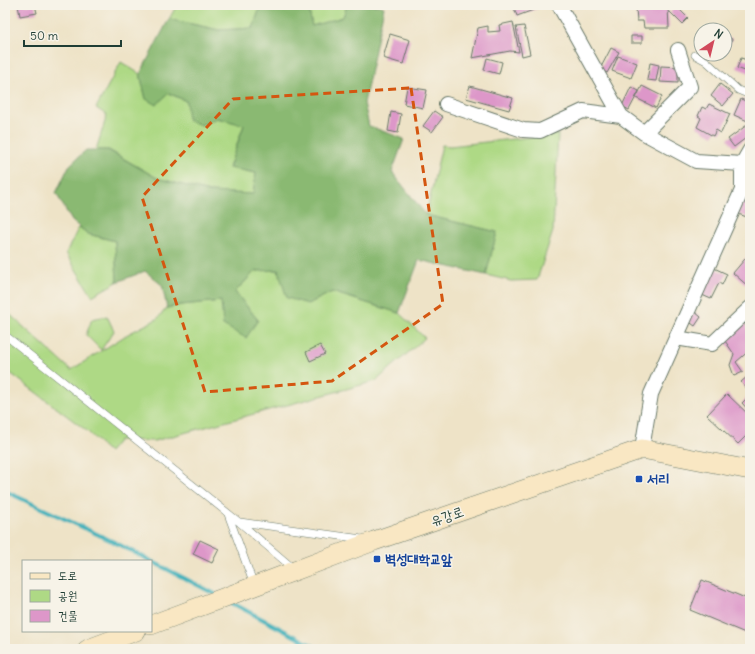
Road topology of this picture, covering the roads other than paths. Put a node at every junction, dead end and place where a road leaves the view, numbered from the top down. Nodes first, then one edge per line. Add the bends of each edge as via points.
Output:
1 (559, 5) edge
2 (678, 50) dead end
3 (707, 62) edge
4 (750, 95) edge
5 (446, 104) dead end
6 (621, 116) junction
7 (644, 133) junction
8 (750, 150) edge
9 (745, 172) edge
10 (750, 308) edge
11 (5, 335) edge
12 (676, 338) junction
13 (642, 449) junction
14 (750, 470) edge
15 (228, 514) junction
16 (239, 522) junction
17 (374, 541) junction
18 (296, 571) junction
19 (249, 589) junction
20 (152, 626) edge
21 (133, 632) edge
22 (88, 649) edge

1 - 6 street
2 - 7 street via 690,87
3 - 4 lane via 738,90
5 - 6 street via 523,130 540,131 583,111
6 - 7 street
7 - 9 street via 696,161
8 - 9 street
9 - 12 street via 742,190
10 - 12 street via 712,344
11 - 15 lane
12 - 13 street via 651,394
13 - 14 main road, 유강로
13 - 17 main road, 유강로
15 - 16 lane
15 - 19 lane
16 - 17 lane
16 - 18 lane
17 - 18 main road, 유강로
18 - 19 main road, 유강로
19 - 20 main road, 유강로
21 - 22 main road

